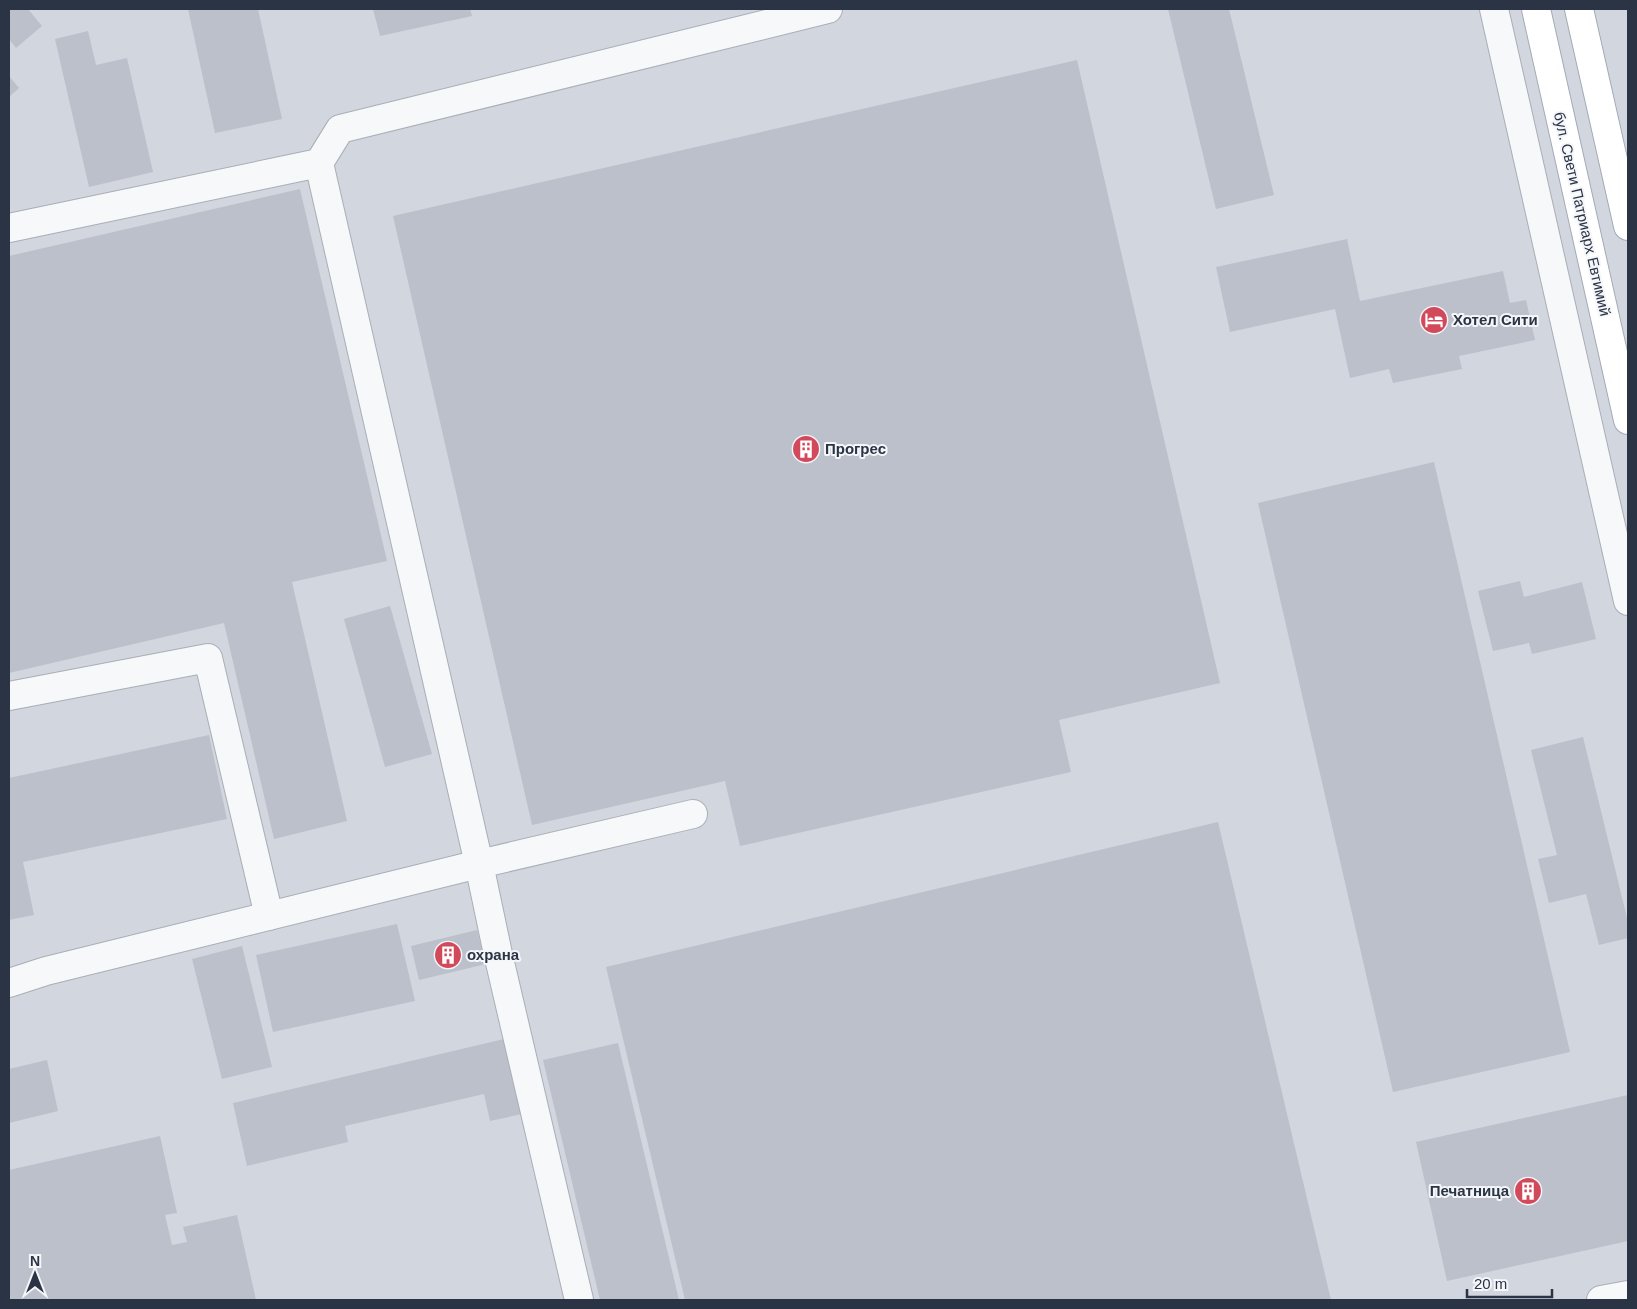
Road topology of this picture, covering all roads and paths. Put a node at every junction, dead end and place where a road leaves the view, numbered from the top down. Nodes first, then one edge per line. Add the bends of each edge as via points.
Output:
1 (828, 9) edge
2 (1494, 9) edge
3 (1536, 9) edge
4 (1579, 9) edge
5 (319, 163) junction
6 (1628, 226) edge
7 (9, 228) edge
8 (1628, 420) edge
9 (1628, 601) edge
10 (9, 696) edge
11 (693, 814) dead end
12 (479, 864) junction
13 (269, 916) junction
14 (9, 983) edge
15 (1628, 1295) edge
16 (579, 1300) edge
17 (1601, 1300) edge

1 - 5 street via 340,129
2 - 9 street
3 - 8 main road, бул. Свети Патриарх Евтимий
4 - 6 main road
5 - 7 street
5 - 12 street
10 - 13 street via 208,658
11 - 12 street
12 - 13 street
12 - 16 street
13 - 14 street
15 - 17 street

